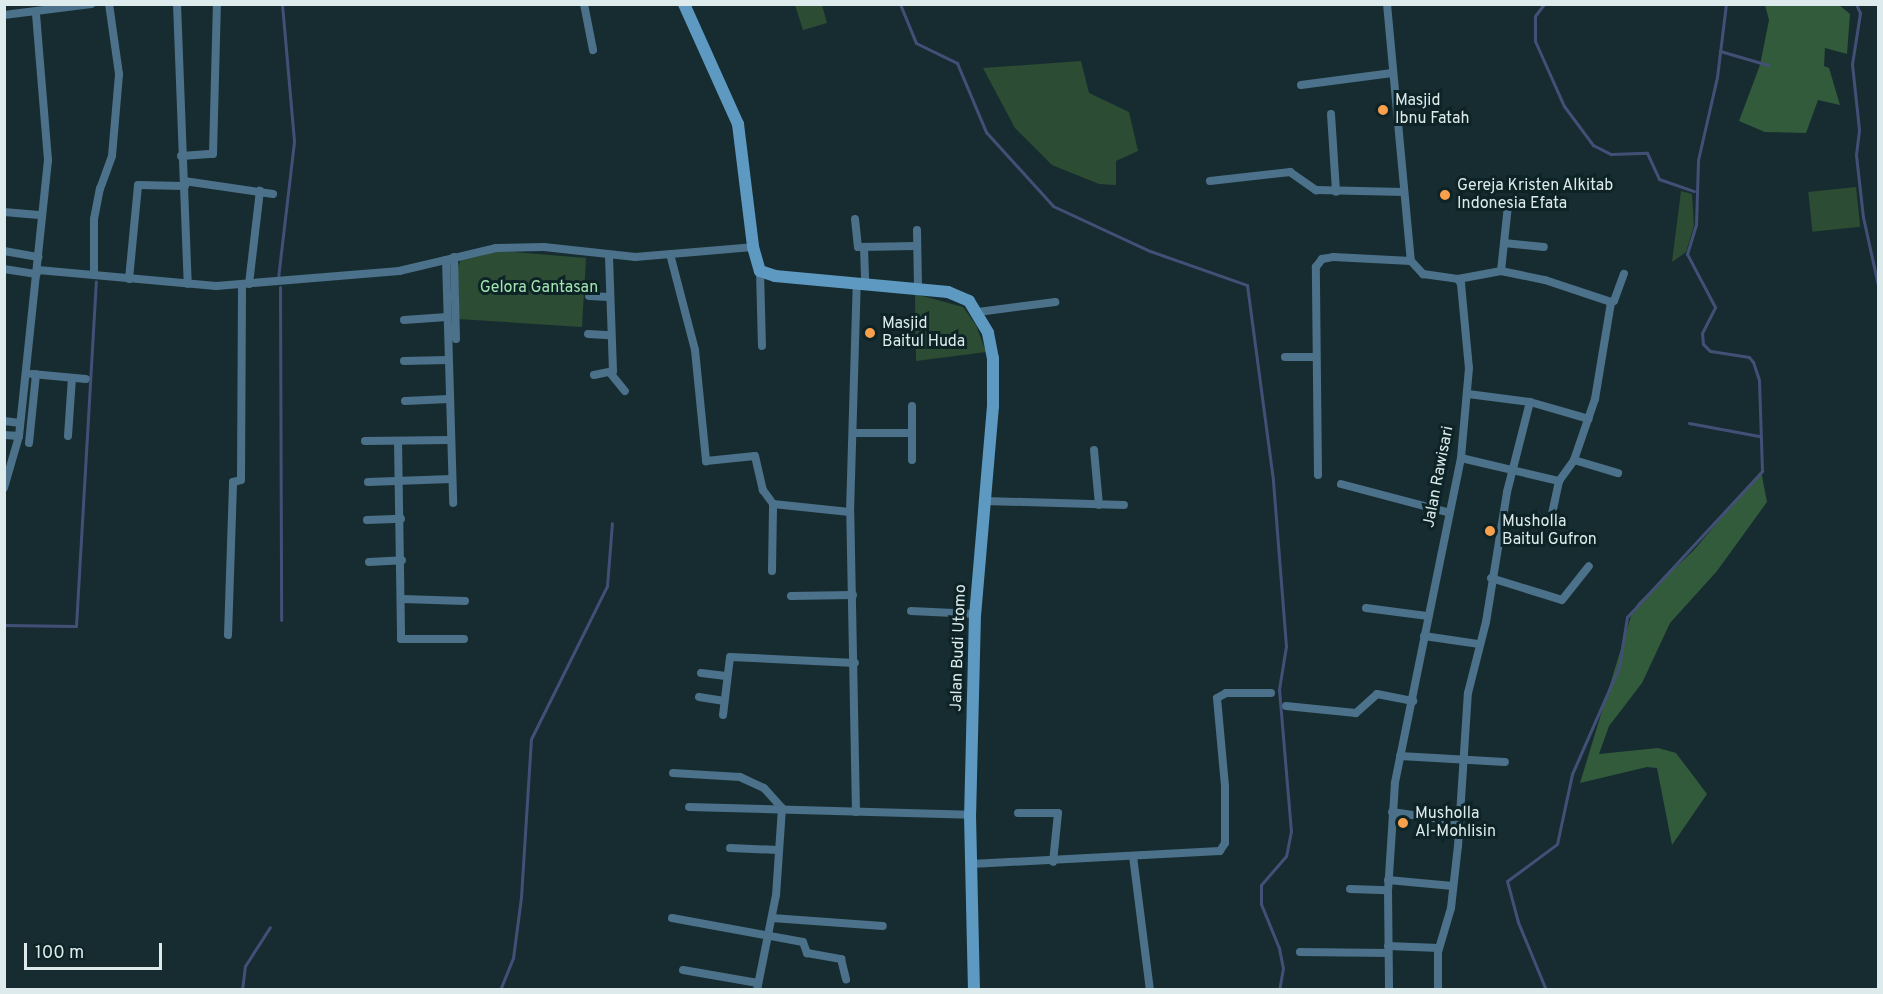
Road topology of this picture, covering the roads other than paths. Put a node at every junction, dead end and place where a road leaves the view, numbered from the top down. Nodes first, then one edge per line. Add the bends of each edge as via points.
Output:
1 (91, 4) edge
2 (109, 4) edge
3 (177, 4) edge
4 (217, 4) edge
5 (584, 4) edge
6 (684, 4) edge
7 (1387, 4) edge
8 (36, 13) junction
9 (4, 15) edge
10 (593, 50) dead end
11 (1392, 73) junction
12 (1300, 85) dead end
13 (1331, 114) dead end
14 (181, 156) junction
15 (1210, 181) dead end
16 (184, 184) junction
17 (260, 191) junction
18 (1336, 192) junction
19 (1404, 192) junction
20 (273, 194) dead end
21 (1508, 205) dead end
22 (4, 212) edge
23 (42, 215) junction
24 (855, 219) dead end
25 (917, 230) dead end
26 (1504, 243) junction
27 (917, 246) junction
28 (753, 247) junction
29 (1544, 247) dead end
30 (864, 248) junction
31 (4, 251) edge
32 (670, 254) junction
33 (609, 256) junction
34 (39, 257) junction
35 (450, 259) junction
36 (1411, 261) junction
37 (4, 269) edge
38 (760, 271) junction
39 (1501, 271) junction
40 (38, 272) junction
41 (1624, 274) dead end
42 (94, 275) junction
43 (129, 279) junction
44 (1458, 279) junction
45 (861, 282) junction
46 (188, 284) junction
47 (245, 284) junction
48 (918, 287) junction
49 (589, 296) dead end
50 (609, 297) junction
51 (1055, 302) dead end
52 (1611, 302) junction
53 (978, 312) junction
54 (447, 317) junction
55 (404, 320) dead end
56 (588, 334) dead end
57 (610, 335) junction
58 (456, 339) dead end
59 (762, 346) dead end
60 (1285, 357) dead end
61 (1316, 357) junction
62 (448, 360) junction
63 (404, 361) dead end
64 (25, 373) junction
65 (36, 374) junction
66 (611, 374) junction
67 (594, 375) dead end
68 (72, 378) junction
69 (86, 379) dead end
70 (624, 391) dead end
71 (1468, 394) junction
72 (448, 399) junction
73 (405, 401) dead end
74 (1530, 402) junction
75 (912, 406) dead end
76 (1589, 419) junction
77 (4, 421) edge
78 (20, 423) junction
79 (912, 432) junction
80 (853, 433) junction
81 (4, 435) edge
82 (19, 436) junction
83 (68, 436) dead end
84 (449, 440) junction
85 (365, 441) dead end
86 (398, 441) junction
87 (29, 443) dead end
88 (1094, 450) dead end
89 (1461, 458) junction
90 (912, 459) dead end
91 (1574, 460) junction
92 (1512, 469) junction
93 (1618, 473) dead end
94 (1318, 475) dead end
95 (451, 479) junction
96 (400, 481) junction
97 (1558, 481) junction
98 (368, 482) dead end
99 (1341, 484) dead end
100 (4, 488) edge
101 (985, 501) junction
102 (453, 503) dead end
103 (772, 504) junction
104 (1099, 505) junction
105 (1124, 505) dead end
106 (850, 512) junction
107 (1447, 512) junction
108 (1552, 514) dead end
109 (401, 519) junction
110 (367, 520) dead end
111 (402, 560) junction
112 (369, 562) dead end
113 (1589, 566) dead end
114 (772, 571) dead end
115 (1491, 578) junction
116 (853, 595) junction
117 (791, 596) dead end
118 (402, 599) junction
119 (465, 601) dead end
120 (1366, 608) dead end
121 (911, 611) dead end
122 (975, 614) junction
123 (1428, 616) junction
124 (228, 635) dead end
125 (1424, 636) junction
126 (464, 639) dead end
127 (1479, 644) junction
128 (855, 663) junction
129 (700, 673) dead end
130 (726, 676) junction
131 (1271, 693) dead end
132 (699, 697) dead end
133 (723, 701) junction
134 (1413, 701) junction
135 (1286, 706) dead end
136 (723, 715) dead end
137 (1400, 756) junction
138 (1462, 760) junction
139 (1505, 762) dead end
140 (673, 773) dead end
141 (689, 807) dead end
142 (782, 808) junction
143 (856, 812) junction
144 (1392, 812) junction
145 (1018, 813) dead end
146 (970, 814) junction
147 (1460, 822) junction
148 (730, 848) dead end
149 (778, 850) junction
150 (1133, 856) junction
151 (1053, 862) junction
152 (971, 864) junction
153 (1388, 885) junction
154 (1454, 886) junction
155 (1350, 889) dead end
156 (672, 918) dead end
157 (772, 918) junction
158 (883, 926) dead end
159 (766, 938) junction
160 (1439, 948) junction
161 (1388, 950) junction
162 (1300, 952) dead end
163 (683, 970) dead end
164 (846, 979) dead end
165 (757, 986) edge
166 (974, 990) edge
167 (1150, 990) edge
168 (1389, 990) edge
169 (1438, 990) edge

1 - 8 street
2 - 42 street via 119,74 112,156 94,219
3 - 14 street
4 - 14 street via 213,154
5 - 10 street
6 - 28 street via 738,124
7 - 11 street
8 - 9 street
8 - 23 street via 48,160
11 - 12 street
11 - 19 street
13 - 18 street
14 - 16 street
15 - 18 street via 1290,172 1311,189
16 - 17 street
16 - 43 street via 138,185
16 - 46 street
17 - 20 street
17 - 47 street
18 - 19 street
19 - 36 street
21 - 26 street
22 - 23 street
23 - 34 street
24 - 30 street via 858,248
25 - 27 street
26 - 29 street
26 - 39 street
27 - 30 street
27 - 48 street
28 - 32 street
28 - 38 street
30 - 45 street
31 - 34 street
32 - 33 street
32 - 103 street via 695,350 706,461 757,457 763,490
33 - 35 street via 522,247 477,251
33 - 50 street
34 - 40 street
35 - 47 street via 376,274
35 - 54 street
35 - 58 street
36 - 44 street via 1423,274
36 - 61 street via 1333,257 1319,262
37 - 40 street
38 - 45 street via 775,276
38 - 59 street
39 - 44 street
39 - 52 street
40 - 42 street
40 - 64 street
41 - 52 street
42 - 43 street
43 - 46 street
44 - 71 street, Jalan Rawisari via 1467,324
45 - 48 street
45 - 80 street
46 - 47 street
47 - 124 street via 242,480 233,482
48 - 53 street via 960,297
49 - 50 street
50 - 57 street
51 - 53 street
52 - 76 street
53 - 101 street, Jalan Budi Utomo via 988,333 994,372
54 - 55 street
54 - 62 street
56 - 57 street
57 - 66 street
60 - 61 street
61 - 94 street
62 - 63 street
62 - 72 street
64 - 65 street
64 - 78 street
65 - 68 street
65 - 87 street
66 - 67 street
66 - 70 street
68 - 69 street
68 - 83 street
71 - 74 street
71 - 89 street, Jalan Rawisari
72 - 73 street
72 - 84 street
74 - 76 street
74 - 92 street
75 - 79 street
76 - 91 street
77 - 78 street
78 - 82 street
79 - 80 street
79 - 90 street
80 - 106 street
81 - 82 street
82 - 100 street
84 - 86 street
84 - 95 street
85 - 86 street
86 - 96 street
88 - 104 street
89 - 92 street
89 - 107 street, Jalan Rawisari
91 - 93 street
91 - 97 street
92 - 97 street
92 - 115 street
95 - 96 street
95 - 102 street
96 - 98 street
96 - 109 street
97 - 108 street
99 - 107 street
101 - 104 street
101 - 122 street, Jalan Budi Utomo
103 - 106 street
103 - 114 street
104 - 105 street
106 - 116 street
107 - 123 street, Jalan Rawisari
109 - 110 street
109 - 111 street
111 - 112 street
111 - 118 street
113 - 115 street via 1562,600
115 - 127 street
116 - 117 street
116 - 128 street
118 - 119 street
118 - 126 street via 401,639
120 - 123 street
121 - 122 street
122 - 146 street, Jalan Budi Utomo
123 - 125 street, Jalan Rawisari
125 - 127 street
125 - 134 street, Jalan Rawisari
127 - 138 street via 1468,693
128 - 130 street via 732,657
128 - 143 street
129 - 130 street
130 - 133 street
131 - 150 street via 1226,693 1217,698 1225,786 1224,848 1211,854
132 - 133 street
133 - 136 street
134 - 135 street via 1374,695 1356,713
134 - 137 street, Jalan Rawisari
137 - 138 street
137 - 144 street, Jalan Rawisari
138 - 139 street
138 - 147 street
140 - 142 street via 740,777 764,788
141 - 142 street via 761,811
142 - 143 street
142 - 149 street
143 - 146 street
144 - 147 street
144 - 153 street, Jalan Rawisari
145 - 151 street via 1058,813
146 - 152 street, Jalan Budi Utomo
147 - 154 street
148 - 149 street
149 - 157 street
150 - 151 street
150 - 167 street
151 - 152 street
152 - 166 street, Jalan Budi Utomo
153 - 154 street
153 - 155 street
153 - 161 street, Jalan Rawisari
154 - 160 street
156 - 159 street
157 - 158 street
157 - 159 street
159 - 164 street via 803,942 807,953 841,959
159 - 165 street
160 - 161 street
160 - 169 street
161 - 162 street
161 - 168 street, Jalan Rawisari
163 - 165 street

